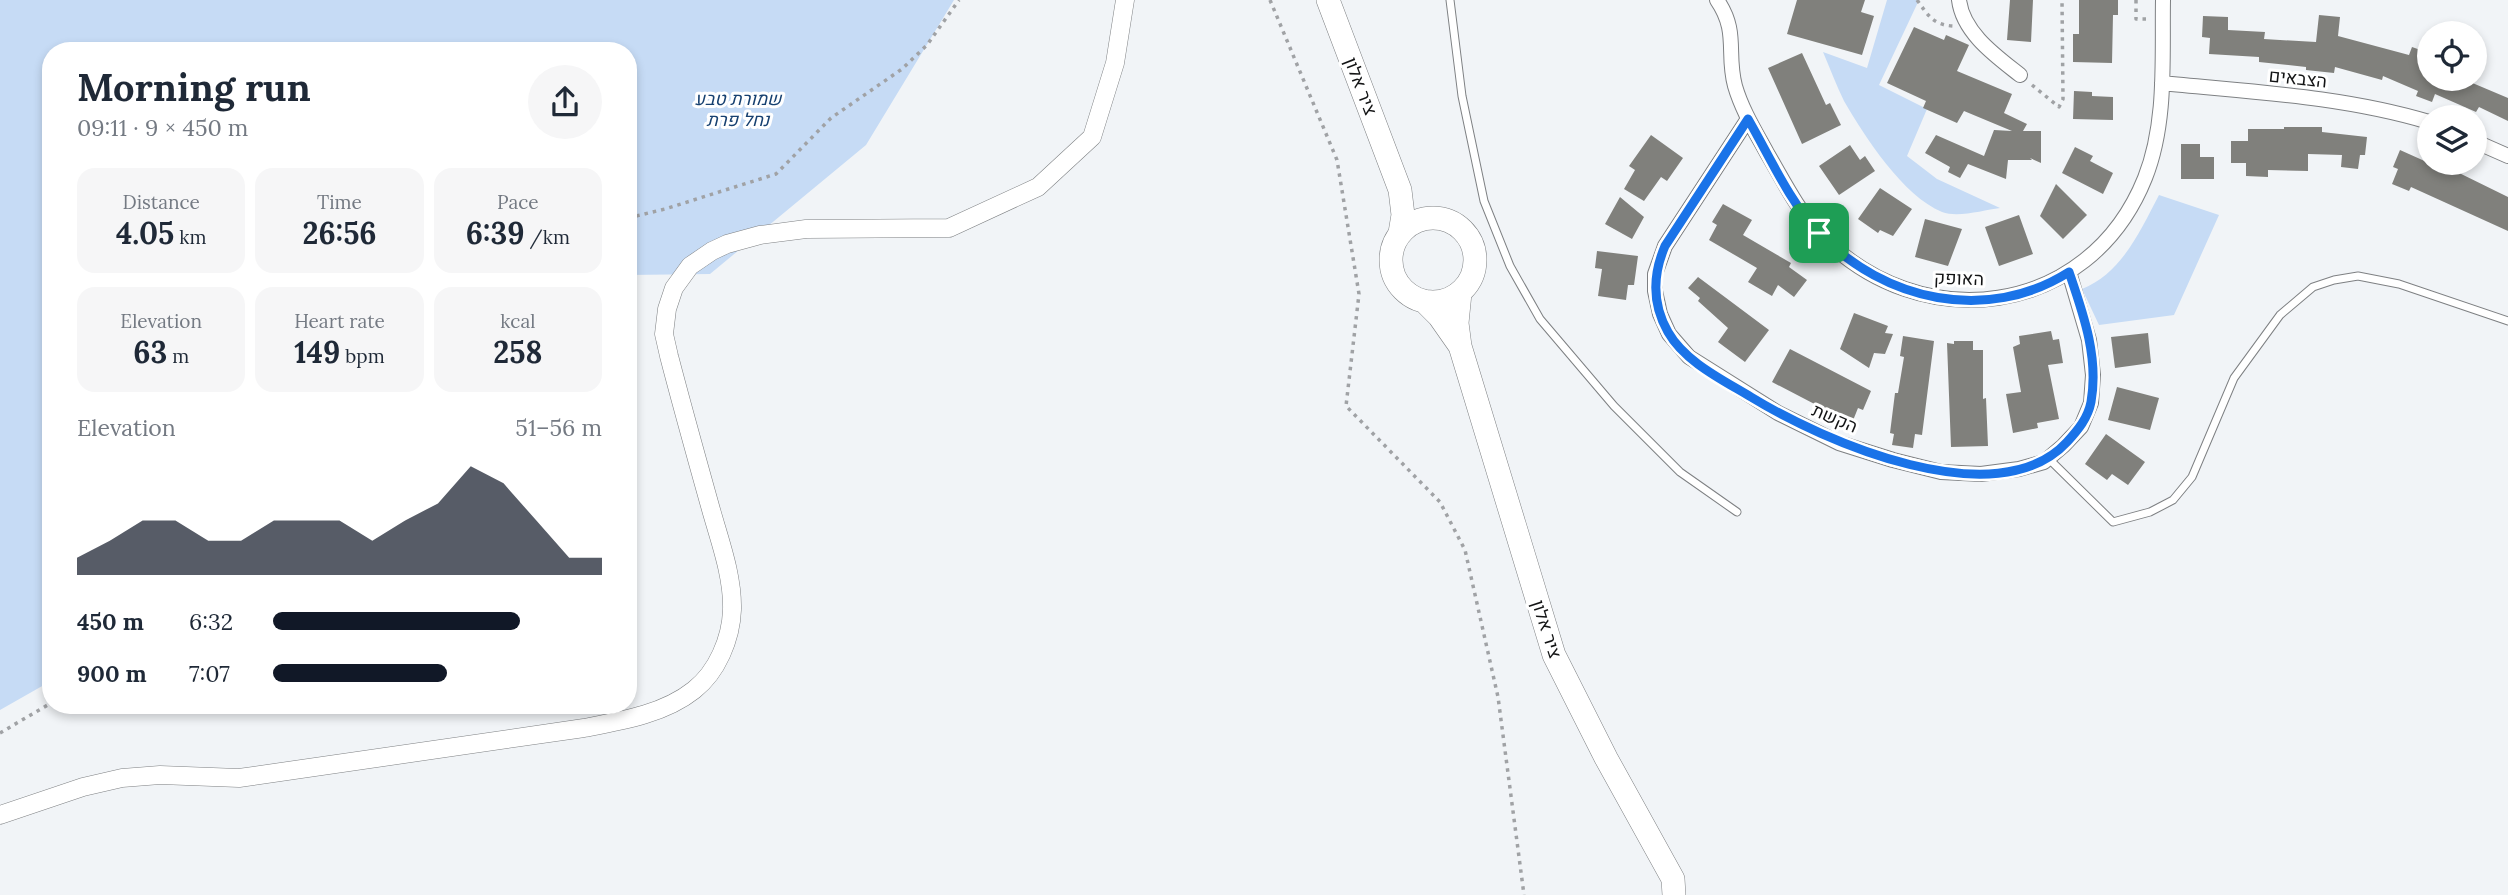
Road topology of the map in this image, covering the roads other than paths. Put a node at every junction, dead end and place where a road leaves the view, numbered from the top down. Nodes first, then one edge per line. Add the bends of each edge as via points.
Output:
1 (1125, 0) edge
2 (1328, 0) edge
3 (1450, 0) edge
4 (1717, 0) edge
5 (1959, 0) edge
6 (2164, 0) edge
7 (2020, 75) road end
8 (2162, 83) junction
9 (2417, 118) edge
10 (1748, 119) junction
11 (2487, 147) edge
12 (2508, 156) edge
13 (1395, 172) junction
14 (1442, 218) junction
15 (1400, 233) junction
16 (2069, 272) junction
17 (1460, 293) junction
18 (1424, 301) junction
19 (2508, 321) edge
20 (1460, 346) junction
21 (2048, 458) junction
22 (1737, 512) dead end
23 (0, 815) edge
24 (1674, 895) edge

1 - 23 street via 1115,63 1091,137 1038,187 950,228 806,229 727,244 690,266 674,288 664,334 720,542 732,610 718,663 695,690 627,720 584,728 239,778 121,778
2 - 13 main road, ציר אלון
3 - 22 lane via 1462,96 1484,201 1516,277 1540,319 1614,406 1680,472
4 - 10 street, האופק via 1730,27 1735,85
5 - 7 street via 1978,38
6 - 8 street, האופק
8 - 9 street, הצבאים via 2346,103
8 - 16 street, האופק via 2152,155 2135,199 2106,240
10 - 16 street, האופק via 1788,190 1819,233 1846,258 1882,281 1919,294 1967,300 2020,293
10 - 21 street, הקשת via 1658,261 1660,314 1669,334 1689,357 1778,413 1850,447 1941,472 2007,471
11 - 12 street
13 - 14 main road, ציר אלון
13 - 15 main road, ציר אלון via 1403,204
14 - 15 main road via 1414,221
14 - 17 main road via 1466,233 1475,250 1472,278
15 - 18 main road via 1392,250 1392,269 1400,286
16 - 21 street, הקשת via 2089,340 2091,403 2081,428
17 - 18 main road via 1443,301
17 - 20 main road, ציר אלון
18 - 20 main road, ציר אלון
19 - 21 lane via 2399,284 2358,276 2334,279 2313,287 2280,315 2234,378 2192,477 2173,500 2113,522
20 - 24 main road, ציר אלון via 1554,655 1673,879

